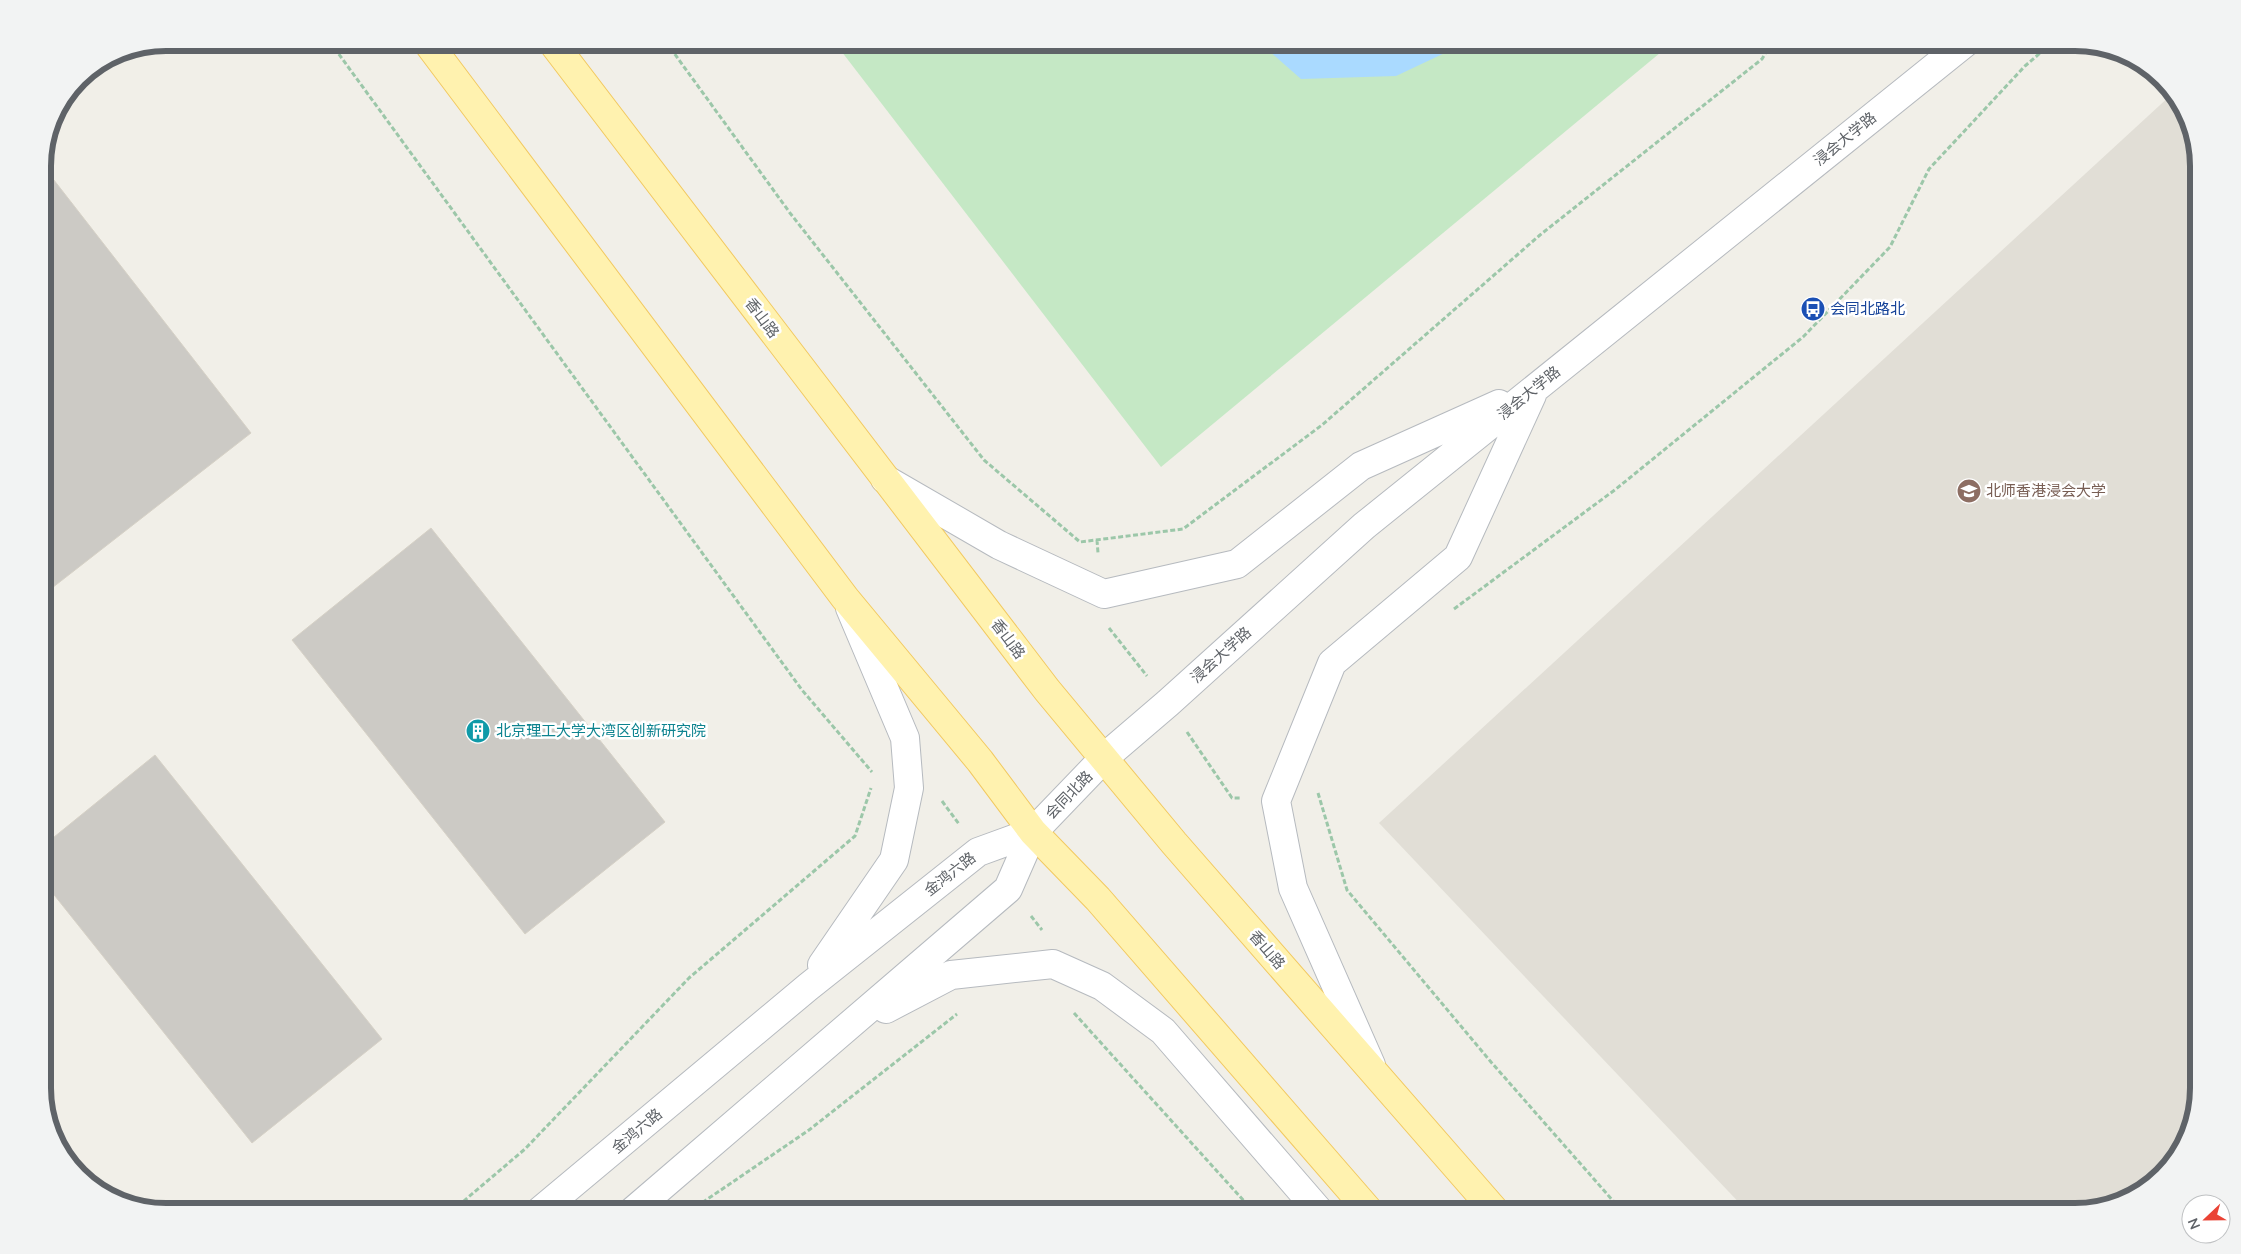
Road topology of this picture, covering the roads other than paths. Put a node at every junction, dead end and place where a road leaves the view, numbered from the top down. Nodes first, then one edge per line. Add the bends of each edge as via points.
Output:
1 (434, 51) edge
2 (559, 51) edge
3 (1955, 51) edge
4 (1535, 389) junction
5 (885, 479) junction
6 (845, 598) junction
7 (1105, 757) junction
8 (1033, 832) junction
9 (808, 987) junction
10 (845, 1030) junction
11 (1376, 1075) junction
12 (551, 1203) edge
13 (643, 1203) edge
14 (1311, 1203) edge
15 (1361, 1203) edge
16 (1487, 1203) edge

1 - 6 main road
2 - 5 main road, 香山路
3 - 4 street, 浸会大学路
4 - 5 street via 1361,466 1237,564 1104,594 999,545
4 - 7 street, 浸会大学路 via 1364,526
4 - 11 street via 1458,557 1332,662 1276,801 1293,888
5 - 7 main road, 香山路 via 1047,690
6 - 8 main road via 980,760
6 - 9 street via 905,738 909,788 894,860
7 - 8 street, 会同北路
7 - 11 main road, 香山路 via 1174,843
8 - 9 street, 金鸿六路 via 978,852
8 - 10 street via 1008,889
8 - 15 main road via 1098,899
9 - 12 street, 金鸿六路
10 - 13 street
10 - 14 street via 950,975 1053,964 1102,986 1163,1031
11 - 16 main road, 香山路

